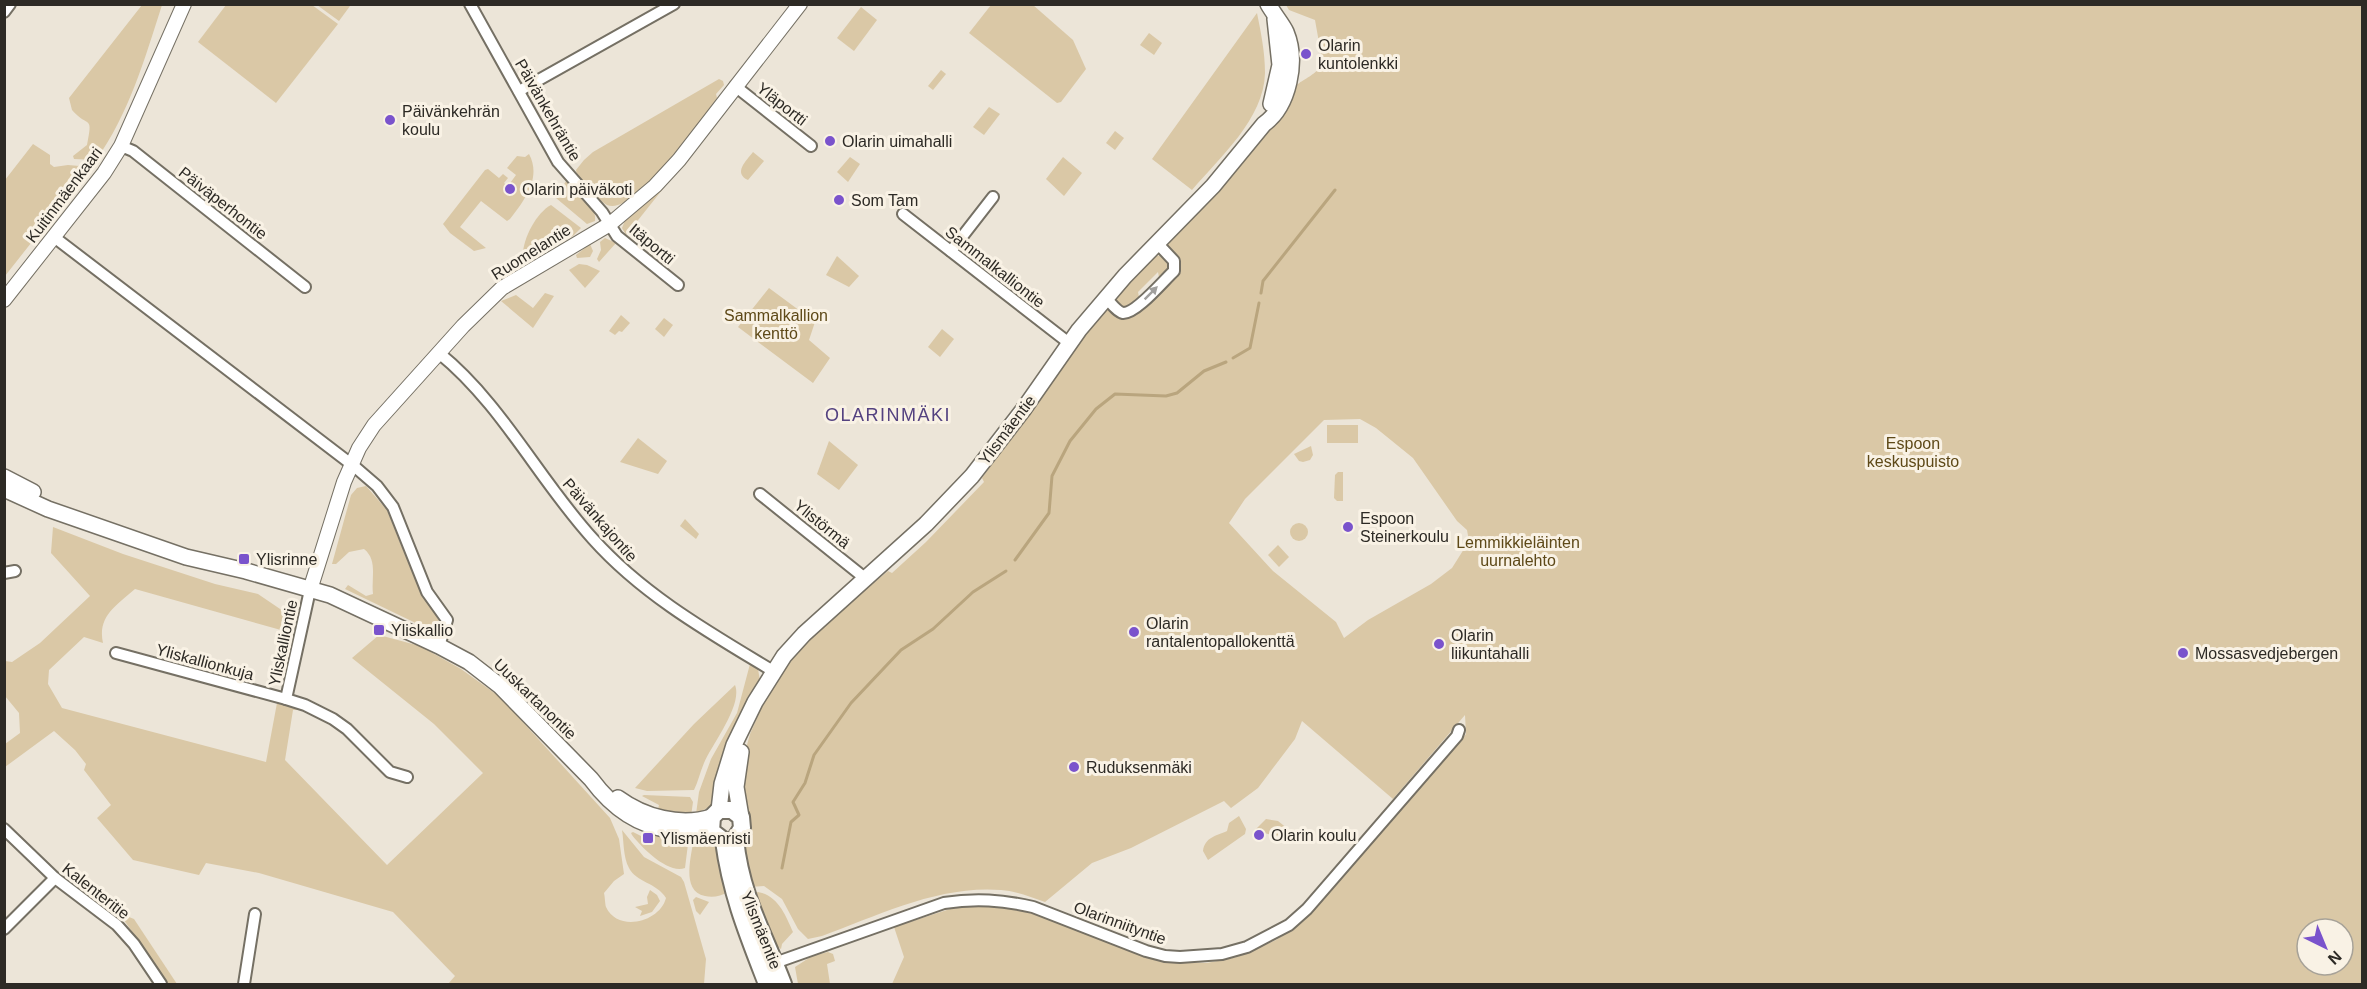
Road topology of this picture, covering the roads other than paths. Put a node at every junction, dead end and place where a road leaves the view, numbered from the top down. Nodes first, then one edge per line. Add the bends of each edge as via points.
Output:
1 (10, 4) edge
2 (184, 4) edge
3 (470, 4) edge
4 (674, 4) edge
5 (800, 4) edge
6 (1272, 11) edge
7 (4, 12) edge
8 (735, 86) junction
9 (519, 91) junction
10 (121, 146) junction
11 (811, 146) dead end
12 (993, 197) dead end
13 (903, 214) dead end
14 (610, 224) junction
15 (54, 237) junction
16 (1158, 244) junction
17 (951, 251) junction
18 (678, 285) dead end
19 (305, 287) dead end
20 (1106, 298) junction
21 (4, 300) edge
22 (1069, 343) junction
23 (439, 353) junction
24 (351, 464) junction
25 (4, 477) edge
26 (4, 489) edge
27 (760, 494) dead end
28 (77, 518) junction
29 (866, 579) junction
30 (310, 590) junction
31 (439, 645) junction
32 (116, 653) dead end
33 (773, 671) junction
34 (286, 699) junction
35 (744, 728) junction
36 (1460, 730) dead end
37 (407, 777) dead end
38 (741, 817) junction
39 (720, 828) junction
40 (4, 829) edge
41 (55, 878) junction
42 (255, 914) dead end
43 (4, 929) edge
44 (768, 965) junction
45 (161, 984) edge
46 (244, 984) edge
47 (767, 984) edge
48 (783, 984) edge

1 - 7 street
2 - 10 street, Kuitinmäenkaari
3 - 9 street, Päivänkehräntie
4 - 9 street
5 - 8 street, Ruomelantie
6 - 16 main road, Ylismäentie via 1284,74 1264,124
8 - 11 street, Yläportti
8 - 14 street, Ruomelantie via 664,177
9 - 14 street, Päivänkehräntie via 558,162
10 - 15 street, Kuitinmäenkaari
10 - 19 street, Päiväperhontie via 133,151
12 - 17 street
13 - 17 street, Sammalkalliontie
14 - 18 street, Itäportti via 623,242
14 - 23 street, Ruomelantie via 507,284
15 - 21 street, Kuitinmäenkaari
15 - 24 street
16 - 20 main road, Ylismäentie
20 -> 16 street via 1119,311 1132,311 1174,271 1174,261
17 - 22 street, Sammalkalliontie
20 - 22 main road, Ylismäentie
22 - 29 main road, Ylismäentie via 972,476
23 - 24 street, Ruomelantie via 374,425
23 - 33 street, Päivänkajontie via 470,380 579,524 609,557 655,595
24 - 30 street, Ruomelantie
24 - 31 street via 377,486 393,507 427,592 447,620
25 - 28 main road, Uuskartanontie
26 - 28 main road, Uuskartanontie
27 - 29 street, Ylistörmä
28 - 30 main road, Uuskartanontie via 186,557
29 - 33 main road, Ylismäentie via 804,634
30 - 31 main road, Uuskartanontie via 356,606
30 - 34 street, Yliskalliontie
31 - 39 main road, Uuskartanontie via 500,686 591,779 626,803 649,814
32 - 34 street, Yliskallionkuja
33 - 35 main road, Ylismäentie
34 - 37 street, Yliskalliontie via 333,719 390,772
35 - 38 main road, Ylismäentie via 736,787
35 - 39 main road, Ylismäentie via 734,745 722,784
36 - 44 street, Olarinniityntie via 1307,909 1277,932 1234,952 1165,956 1033,907 972,898 944,903
38 - 39 main road via 732,810
38 - 39 main road via 742,828
39 - 44 main road, Ylismäentie
40 - 41 street, Kalenteritie
41 - 43 street
41 - 45 street, Kalenteritie via 117,925
42 - 46 street
44 - 47 main road, Ylismäentie
44 - 48 main road, Ylismäentie

